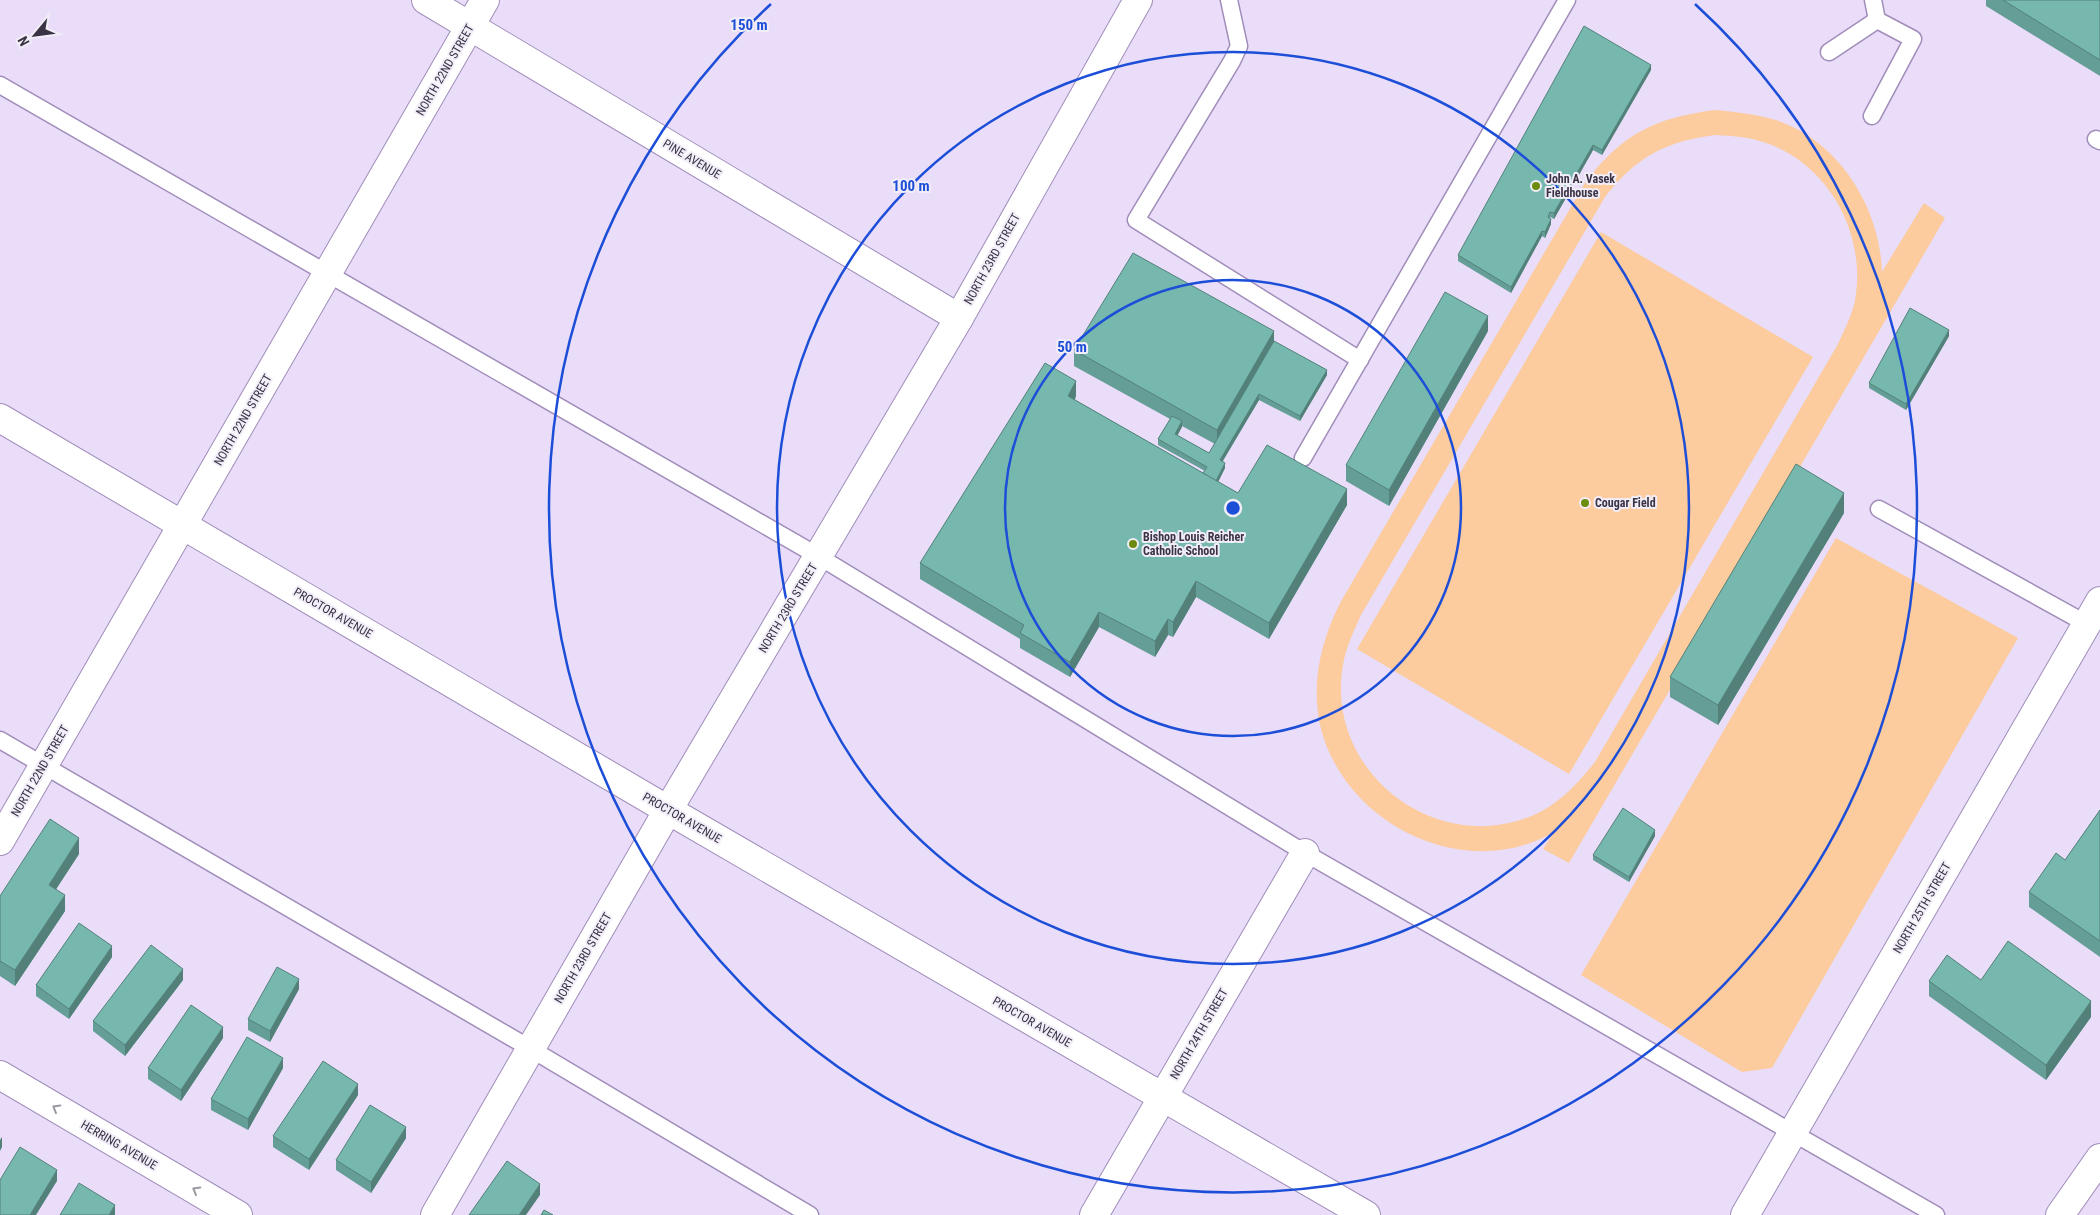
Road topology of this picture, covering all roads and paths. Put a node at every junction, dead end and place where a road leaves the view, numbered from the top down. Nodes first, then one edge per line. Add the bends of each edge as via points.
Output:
1 (426, 0) edge
2 (486, 0) edge
3 (1138, 0) edge
4 (1229, 0) edge
5 (1567, 0) edge
6 (1873, 0) edge
7 (1877, 20) junction
8 (470, 26) junction
9 (1829, 52) dead end
10 (0, 85) edge
11 (1872, 116) dead end
12 (328, 274) junction
13 (959, 318) junction
14 (1360, 360) junction
15 (0, 418) edge
16 (1303, 458) dead end
17 (1879, 509) dead end
18 (182, 525) junction
19 (818, 556) junction
20 (2093, 613) edge
21 (0, 740) edge
22 (44, 765) junction
23 (668, 810) junction
24 (0, 841) edge
25 (1305, 853) junction
26 (531, 1049) junction
27 (0, 1075) edge
28 (1162, 1098) junction
29 (1792, 1133) junction
30 (2100, 1158) edge
31 (238, 1215) edge
32 (435, 1215) edge
33 (810, 1215) edge
34 (1094, 1215) edge
35 (1366, 1215) edge
36 (1745, 1215) edge
37 (1936, 1215) edge
38 (2060, 1215) edge

1 - 8 street, PINE AVENUE
2 - 8 street, NORTH 22ND STREET
3 - 13 street, NORTH 23RD STREET
4 - 14 lane via 1239,46 1136,220
5 - 14 lane
6 - 7 lane
7 - 9 lane
7 - 11 lane via 1913,39
8 - 12 street, NORTH 22ND STREET
8 - 13 street, PINE AVENUE
10 - 12 lane
12 - 18 street, NORTH 22ND STREET
12 - 19 lane
13 - 19 street, NORTH 23RD STREET
14 - 16 lane
15 - 18 street, PROCTOR AVENUE
17 - 20 lane
18 - 22 street, NORTH 22ND STREET
18 - 23 street, PROCTOR AVENUE
19 - 23 street, NORTH 23RD STREET
19 - 25 lane
20 - 29 street, NORTH 25TH STREET
21 - 22 lane
22 - 24 street, NORTH 22ND STREET
22 - 26 lane
23 - 26 street, NORTH 23RD STREET
23 - 28 street, PROCTOR AVENUE
25 - 28 street, NORTH 24TH STREET
25 - 29 lane
26 - 32 street, NORTH 23RD STREET
26 - 33 lane
31 -> 27 street, HERRING AVENUE
28 - 34 street, NORTH 24TH STREET
28 - 35 street, PROCTOR AVENUE
29 - 36 street, NORTH 25TH STREET
29 - 37 lane
30 - 38 street

